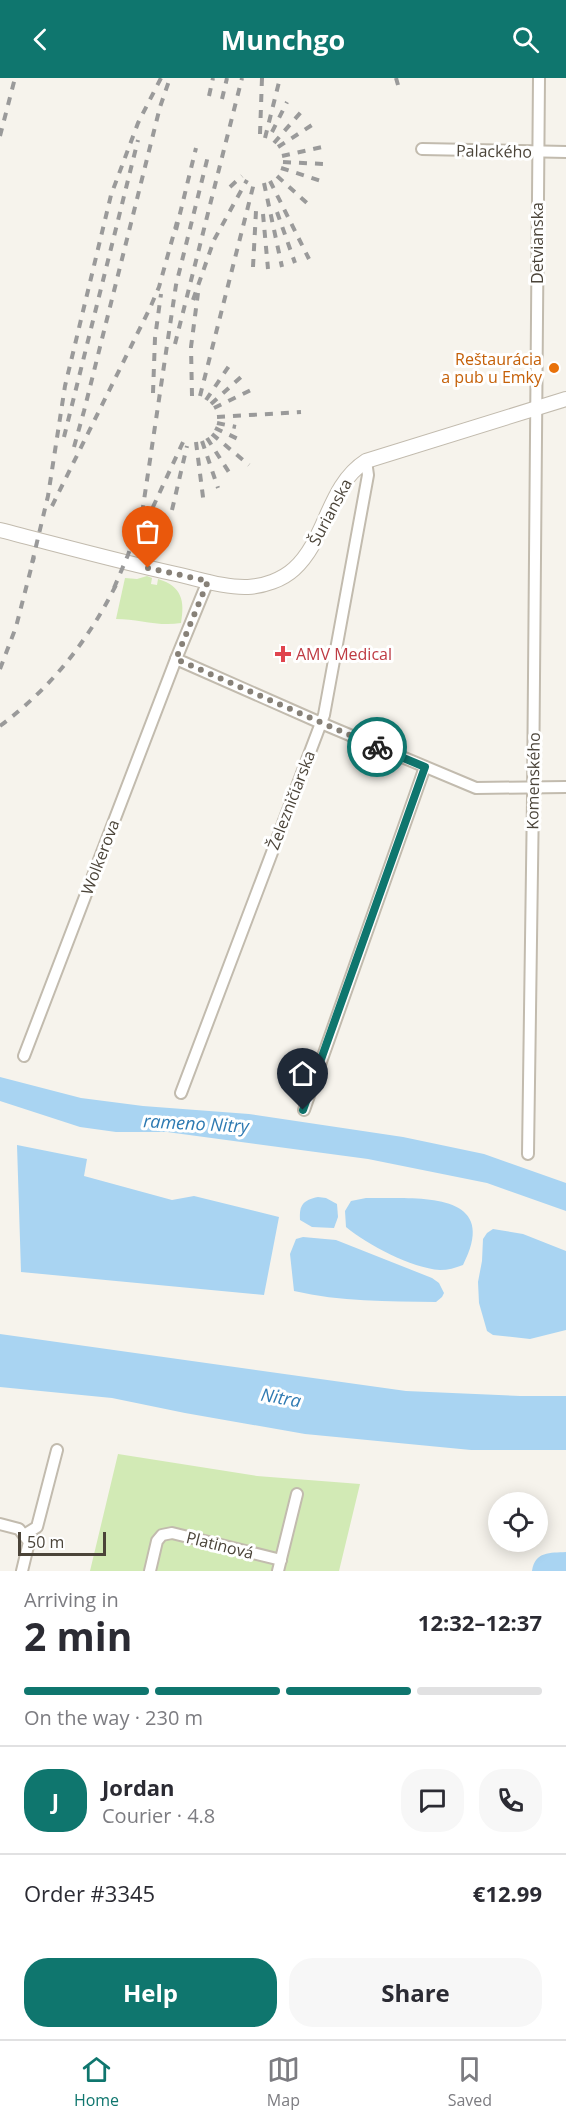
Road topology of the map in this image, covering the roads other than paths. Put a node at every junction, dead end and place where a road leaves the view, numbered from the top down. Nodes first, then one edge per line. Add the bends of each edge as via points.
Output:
1 (539, 78) edge
2 (422, 149) dead end
3 (538, 151) junction
4 (566, 152) edge
5 (566, 399) edge
6 (537, 408) junction
7 (366, 461) junction
8 (0, 530) edge
9 (208, 581) junction
10 (176, 659) junction
11 (321, 723) junction
12 (425, 767) junction
13 (533, 787) junction
14 (566, 788) edge
15 (24, 1056) dead end
16 (182, 1093) dead end
17 (303, 1110) dead end
18 (528, 1154) dead end
19 (57, 1450) dead end
20 (297, 1494) dead end
21 (0, 1524) edge
22 (27, 1539) junction
23 (280, 1565) edge
24 (22, 1571) edge
25 (150, 1571) edge

1 - 3 street, Detvianska
2 - 3 street, Palackého
3 - 4 street, Palackého
3 - 6 street, Detvianska
5 - 6 street, Šurianska
6 - 7 street, Šurianska
6 - 13 street, Komenského
7 - 9 street, Šurianska via 344,482 309,550 293,570 273,582 255,586
7 - 11 street, Železničiarska via 368,476
8 - 9 street, Šurianska
9 - 10 street, Wolkerova
10 - 11 street
10 - 15 street, Wolkerova
11 - 12 street
11 - 16 street, Železničiarska
12 - 13 street via 476,788
12 - 17 street
13 - 14 street
13 - 18 street, Komenského
19 - 22 street via 37,1527
20 - 23 street
21 - 22 street via 19,1528
22 - 24 street
23 - 25 street, Platinová via 172,1533 157,1541

